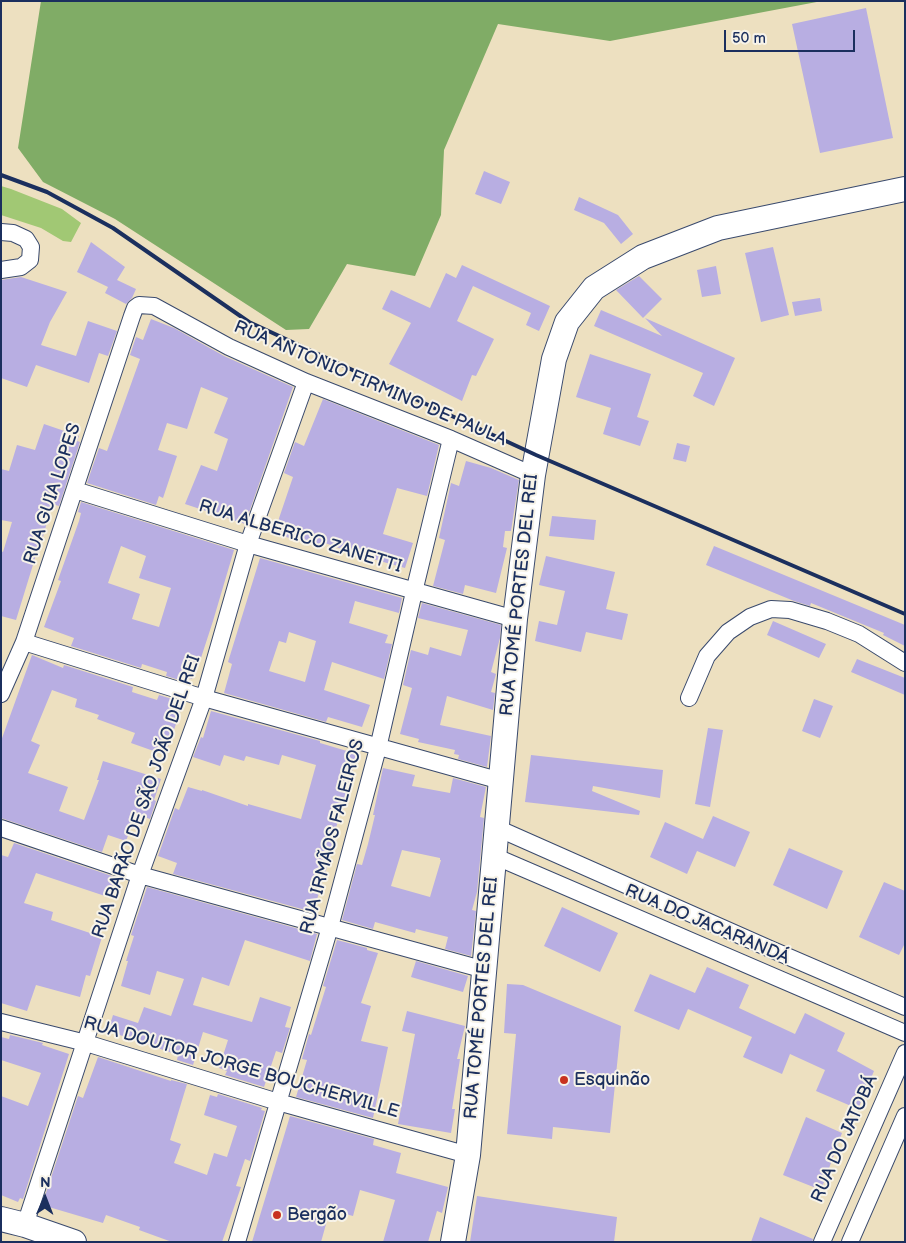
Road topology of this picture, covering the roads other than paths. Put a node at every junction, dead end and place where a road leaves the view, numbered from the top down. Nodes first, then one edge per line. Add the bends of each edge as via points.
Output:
1 (905, 189) edge
2 (1, 232) edge
3 (1, 270) edge
4 (139, 305) joint
5 (306, 382) junction
6 (451, 439) junction
7 (533, 475) junction
8 (75, 490) junction
9 (248, 544) junction
10 (414, 592) junction
11 (515, 619) junction
12 (24, 642) junction
13 (905, 664) edge
14 (1, 694) edge
15 (204, 698) junction
16 (689, 698) dead end
17 (378, 748) junction
18 (501, 781) junction
19 (1, 828) edge
20 (497, 828) junction
21 (494, 856) junction
22 (140, 874) junction
23 (674, 907) junction
24 (330, 927) junction
25 (664, 928) junction
26 (768, 948) junction
27 (758, 969) junction
28 (485, 970) junction
29 (905, 1007) edge
30 (1, 1022) edge
31 (905, 1032) edge
32 (86, 1043) junction
33 (905, 1053) edge
34 (278, 1102) junction
35 (905, 1116) edge
36 (468, 1154) junction
37 (1, 1219) edge
38 (25, 1225) junction
39 (74, 1242) edge
40 (237, 1242) edge
41 (453, 1242) edge
42 (822, 1242) edge
43 (850, 1242) edge

1 - 7 main road, RUA TOMÉ PORTES DEL REI via 718,228 643,257 594,288 567,322 554,359
2 - 3 street via 26,238 31,247 30,260 21,267
4 - 5 street, RUA ANTONIO FIRMINO DE PAULA via 154,306 229,347
4 - 8 street, RUA GUIA LOPES via 132,316
5 - 6 street, RUA ANTONIO FIRMINO DE PAULA
5 - 9 street, RUA BARÃO DE SÃO JOÃO DEL REI
6 - 7 street, RUA ANTONIO FIRMINO DE PAULA
6 - 10 street, RUA IRMÃOS FALEIROS
7 - 11 main road, RUA TOMÉ PORTES DEL REI
8 - 9 street, RUA ALBERICO ZANETTI
8 - 12 street, RUA GUIA LOPES
9 - 10 street, RUA ALBERICO ZANETTI
9 - 15 street, RUA BARÃO DE SÃO JOÃO DEL REI
10 - 11 street, RUA ALBERICO ZANETTI
10 - 17 street, RUA IRMÃOS FALEIROS
11 - 18 main road, RUA TOMÉ PORTES DEL REI
12 - 14 street, RUA GUIA LOPES
12 - 15 street
13 - 16 street via 859,634 835,624 790,610 771,609 750,617 728,632 706,656
15 - 17 street
15 - 22 street, RUA BARÃO DE SÃO JOÃO DEL REI
17 - 18 street
17 - 24 street, RUA IRMÃOS FALEIROS
18 - 20 main road, RUA TOMÉ PORTES DEL REI
19 - 22 street
20 - 21 main road, RUA TOMÉ PORTES DEL REI
20 - 23 street, RUA DO JACARANDÁ
21 - 25 street, RUA DO JACARANDÁ
21 - 28 main road, RUA TOMÉ PORTES DEL REI
22 - 24 street
22 - 32 street, RUA BARÃO DE SÃO JOÃO DEL REI
23 - 25 street
23 - 26 street, RUA DO JACARANDÁ
24 - 28 street
24 - 34 street, RUA IRMÃOS FALEIROS
25 - 27 street, RUA DO JACARANDÁ
26 - 27 street
26 - 29 street, RUA DO JACARANDÁ
27 - 31 street, RUA DO JACARANDÁ
28 - 36 main road, RUA TOMÉ PORTES DEL REI
30 - 32 street, RUA DOUTOR JORGE BOUCHERVILLE
32 - 34 street, RUA DOUTOR JORGE BOUCHERVILLE
32 - 38 street, RUA BARÃO DE SÃO JOÃO DEL REI
33 - 42 street, RUA DO JATOBÁ
34 - 36 street, RUA DOUTOR JORGE BOUCHERVILLE
34 - 40 street, RUA IRMÃOS FALEIROS
35 - 43 street
36 - 41 main road, RUA TOMÉ PORTES DEL REI
37 - 38 main road
38 - 39 main road

